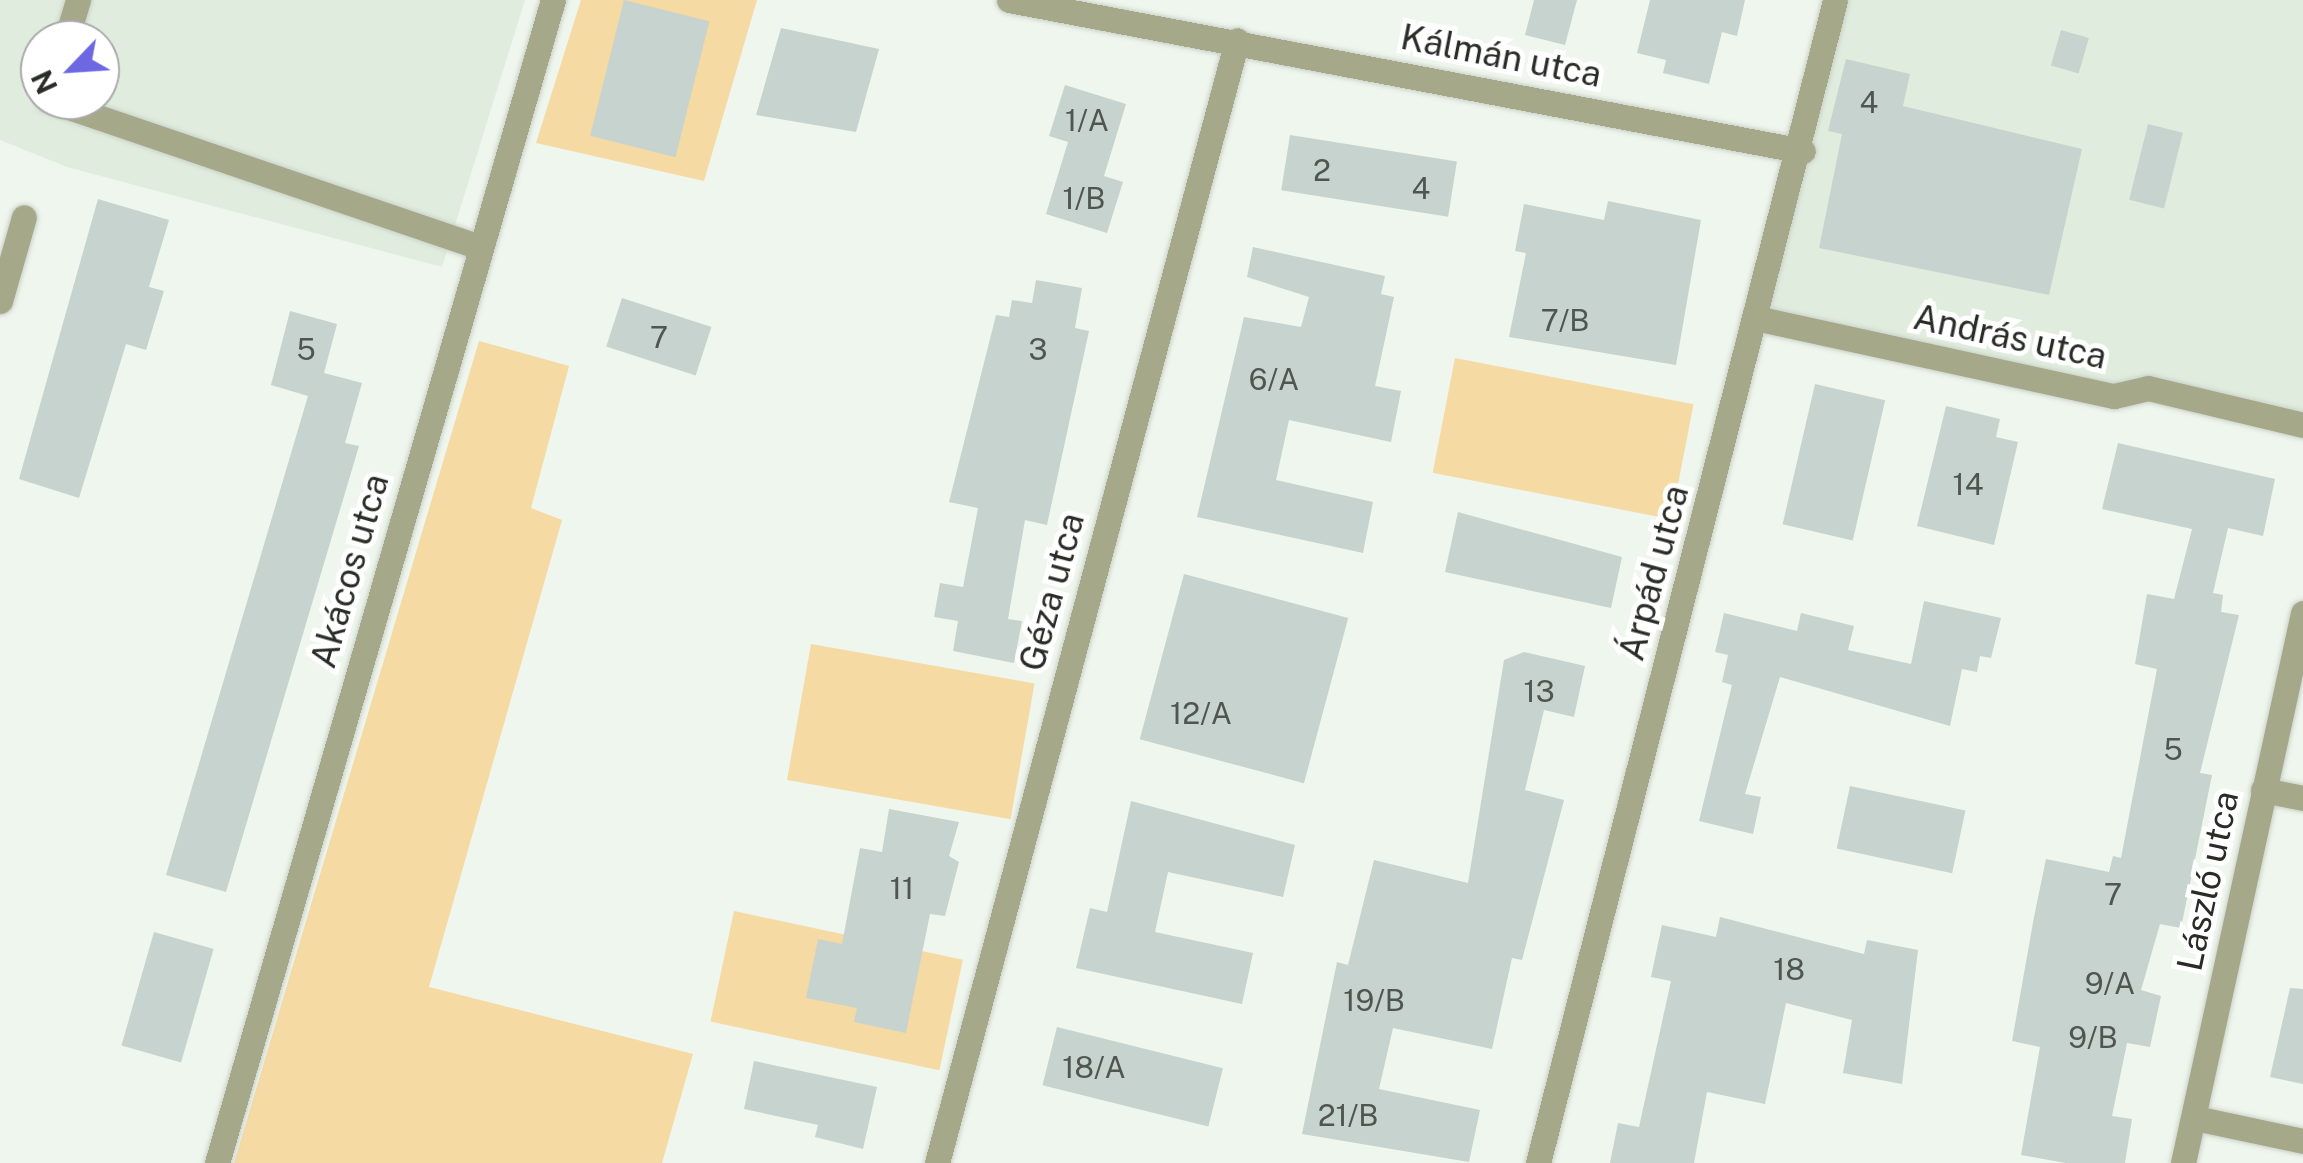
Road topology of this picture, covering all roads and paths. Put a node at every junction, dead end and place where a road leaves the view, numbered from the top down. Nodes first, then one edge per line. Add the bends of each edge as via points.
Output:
1 (553, 0) edge
2 (1009, 0) edge
3 (1836, 0) edge
4 (1237, 40) junction
5 (107, 120) edge
6 (1803, 151) junction
7 (24, 218) dead end
8 (481, 247) junction
9 (0, 301) edge
10 (1760, 319) junction
11 (2303, 425) edge
12 (2303, 613) edge
13 (2263, 790) junction
14 (2303, 798) edge
15 (2195, 1118) junction
16 (2303, 1141) edge
17 (217, 1163) edge
18 (937, 1163) edge
19 (1538, 1163) edge
20 (2183, 1163) edge

1 - 8 street, Akácos utca
2 - 4 street, Kálmán utca
3 - 6 street, Árpád utca
4 - 6 street, Kálmán utca
4 - 18 street, Géza utca
5 - 8 street
6 - 10 street, Árpád utca
7 - 9 street
8 - 17 street, Akácos utca
10 - 11 street, András utca via 2114,396 2148,388
10 - 19 street, Árpád utca
12 - 13 street, László utca
13 - 14 street
13 - 15 street, László utca
15 - 16 street
15 - 20 street, László utca

